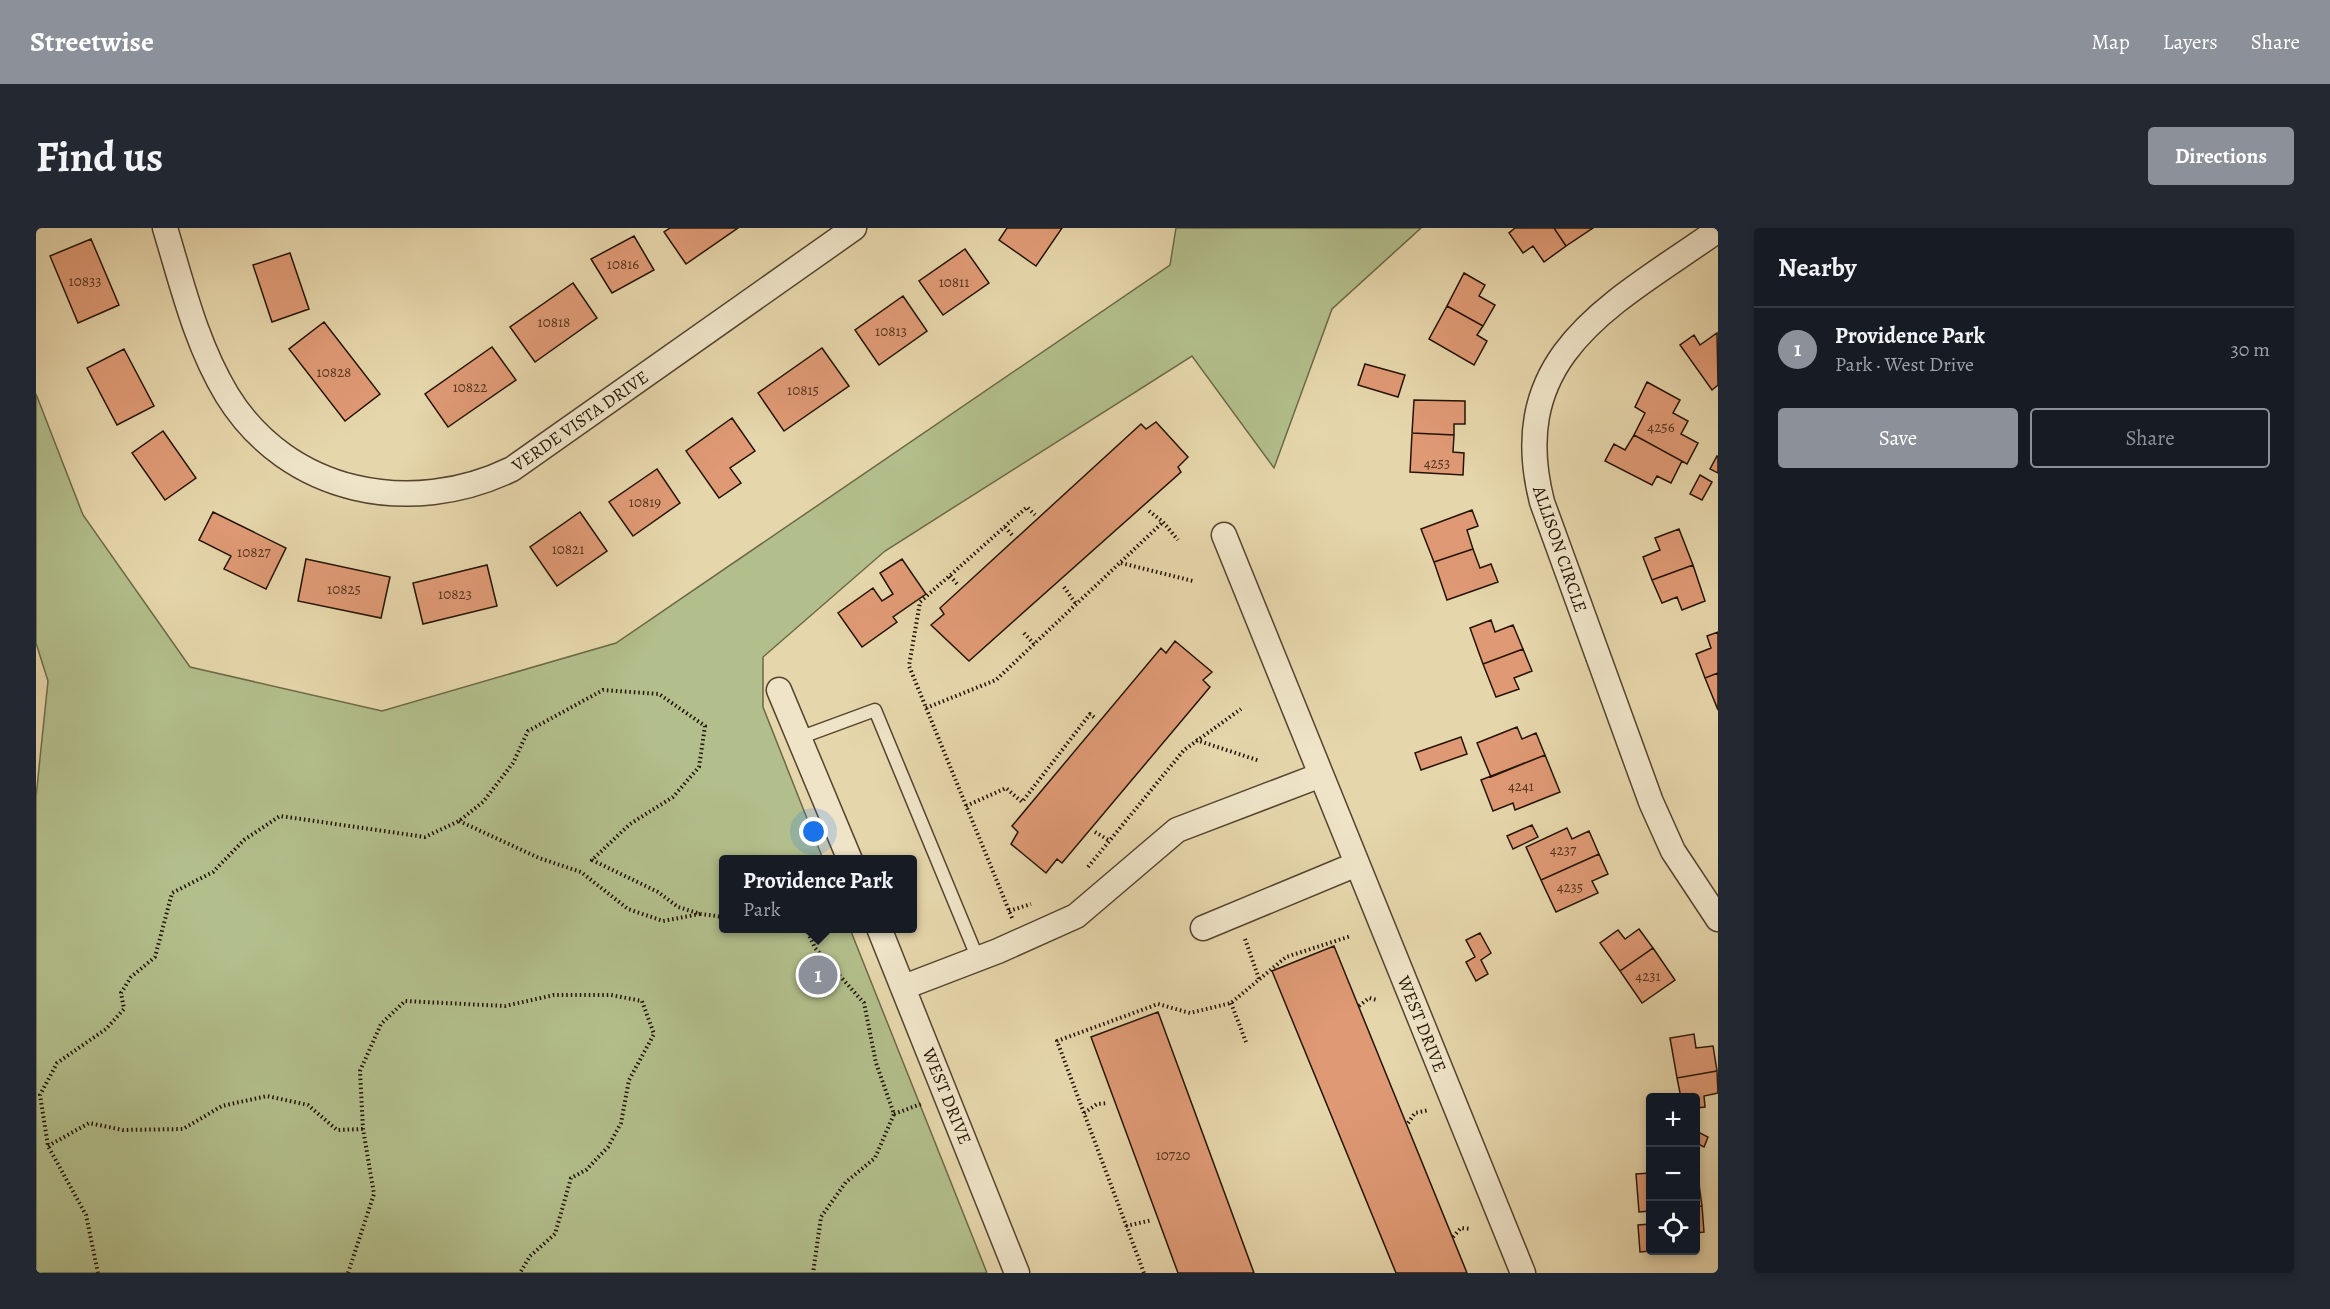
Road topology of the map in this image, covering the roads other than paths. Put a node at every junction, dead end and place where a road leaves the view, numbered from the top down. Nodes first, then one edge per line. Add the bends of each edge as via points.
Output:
1 (165, 228) edge
2 (854, 228) edge
3 (1718, 230) edge
4 (1224, 535) dead end
5 (779, 690) dead end
6 (799, 738) junction
7 (1321, 775) junction
8 (848, 855) edge
9 (1357, 864) junction
10 (1718, 919) edge
11 (1203, 928) dead end
12 (881, 933) edge
13 (978, 958) junction
14 (904, 987) junction
15 (1017, 1273) edge
16 (1524, 1273) edge

1 - 2 street, VERDE VISTA DRIVE via 202,345 227,395 256,433 280,453 335,482 401,496 448,492 512,470
3 - 10 street, ALLISON CIRCLE via 1595,317 1570,342 1538,408 1534,460 1542,502 1651,802 1673,851
4 - 7 street, WEST DRIVE
5 - 6 street
6 - 8 street
6 - 13 lane via 875,710
7 - 9 street, WEST DRIVE
7 - 13 street via 1177,830 1076,916
9 - 11 street
9 - 16 street, WEST DRIVE
12 - 14 street, WEST DRIVE
13 - 14 street
14 - 15 street, WEST DRIVE

